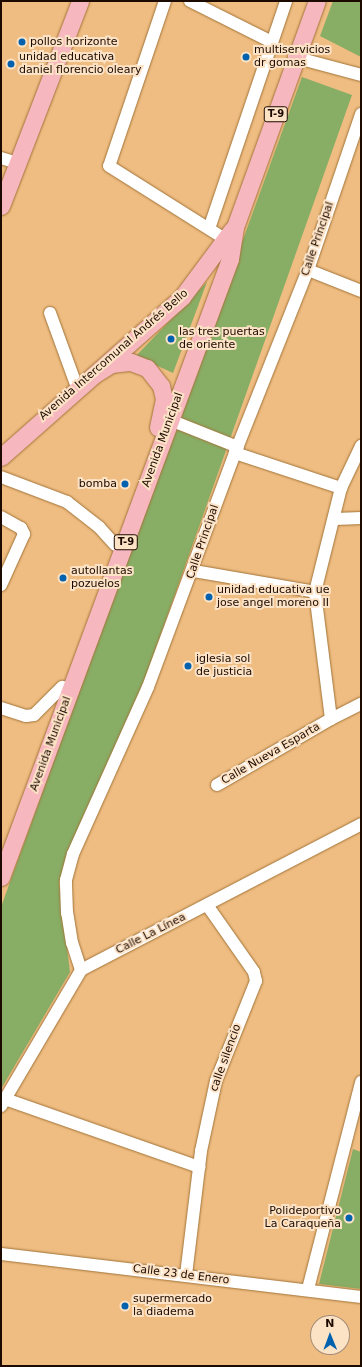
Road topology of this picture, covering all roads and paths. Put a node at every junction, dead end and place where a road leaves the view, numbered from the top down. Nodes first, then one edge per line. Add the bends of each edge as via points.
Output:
1 (80, 1) edge
2 (164, 1) edge
3 (190, 1) edge
4 (286, 1) edge
5 (317, 1) edge
6 (270, 41) junction
7 (294, 57) junction
8 (361, 75) edge
9 (361, 114) edge
10 (1, 158) edge
11 (17, 163) junction
12 (1, 206) edge
13 (210, 226) junction
14 (230, 233) junction
15 (308, 270) junction
16 (361, 291) edge
17 (50, 313) dead end
18 (95, 374) junction
19 (77, 387) junction
20 (170, 420) junction
21 (30, 430) junction
22 (1, 444) edge
23 (361, 446) edge
24 (236, 450) junction
25 (1, 457) edge
26 (1, 477) edge
27 (341, 488) junction
28 (1, 517) edge
29 (361, 518) edge
30 (335, 519) junction
31 (115, 545) junction
32 (194, 571) junction
33 (1, 585) edge
34 (315, 592) junction
35 (62, 687) junction
36 (361, 704) edge
37 (1, 708) edge
38 (331, 719) junction
39 (217, 785) dead end
40 (361, 824) edge
41 (4, 855) edge
42 (1, 877) edge
43 (207, 905) junction
44 (82, 970) junction
45 (361, 1082) edge
46 (3, 1102) edge
47 (199, 1167) junction
48 (1, 1254) edge
49 (186, 1275) junction
50 (308, 1290) junction
51 (361, 1297) edge

1 - 11 highway
2 - 13 street via 109,166
3 - 6 street
4 - 6 street
5 - 7 highway, Avenida Municipal / T-9
6 - 13 street
7 - 8 street
7 - 14 highway, Avenida Municipal / T-9
9 - 15 street, Calle Principal
10 - 11 street
11 - 12 highway
13 - 14 street
14 - 18 highway, Avenida Intercomunal Andrés Bello / T-9 via 182,297
14 - 20 highway, Avenida Municipal / T-9 via 230,259
15 - 16 street
15 - 24 street, Calle Principal
17 - 19 street
18 - 19 highway, Avenida Intercomunal Andrés Bello / T-9
18 - 31 highway, Avenida Municipal / T-9 via 111,364 131,362 155,375 164,399 157,431
19 - 21 highway, Avenida Intercomunal Andrés Bello / T-9
20 - 24 street
20 - 41 highway, Avenida Municipal / T-9
21 - 22 highway, T-9 via 8,437
21 - 25 highway, Avenida Intercomunal Andrés Bello / T-9
23 - 27 street, Calle Nueva Esparta
24 - 27 street
24 - 32 street, Calle Principal
26 - 31 street via 67,502 99,527
27 - 30 street, Calle Nueva Esparta
28 - 33 street via 21,528 24,534
29 - 30 street
30 - 34 street, Calle Nueva Esparta
31 - 35 highway, Avenida Municipal / T-9
32 - 34 street
32 - 44 street, Calle Principal via 148,687 73,854 66,880 67,913 72,943
34 - 38 street, Calle Nueva Esparta
35 - 37 street via 34,714 26,716
35 - 41 highway, Avenida Municipal / T-9
36 - 38 street
38 - 39 street, Calle Nueva Esparta
40 - 43 street, Calle La Línea
41 - 42 highway, Avenida Municipal / T-9
43 - 44 street, Calle La Línea
43 - 47 street, calle silencio via 254,972 256,981 216,1081
44 - 46 street
45 - 50 street
46 - 47 street
47 - 49 street, calle silencio
48 - 49 street, Calle 23 de Enero
49 - 50 street, Calle 23 de Enero
50 - 51 street, Calle 23 de Enero

